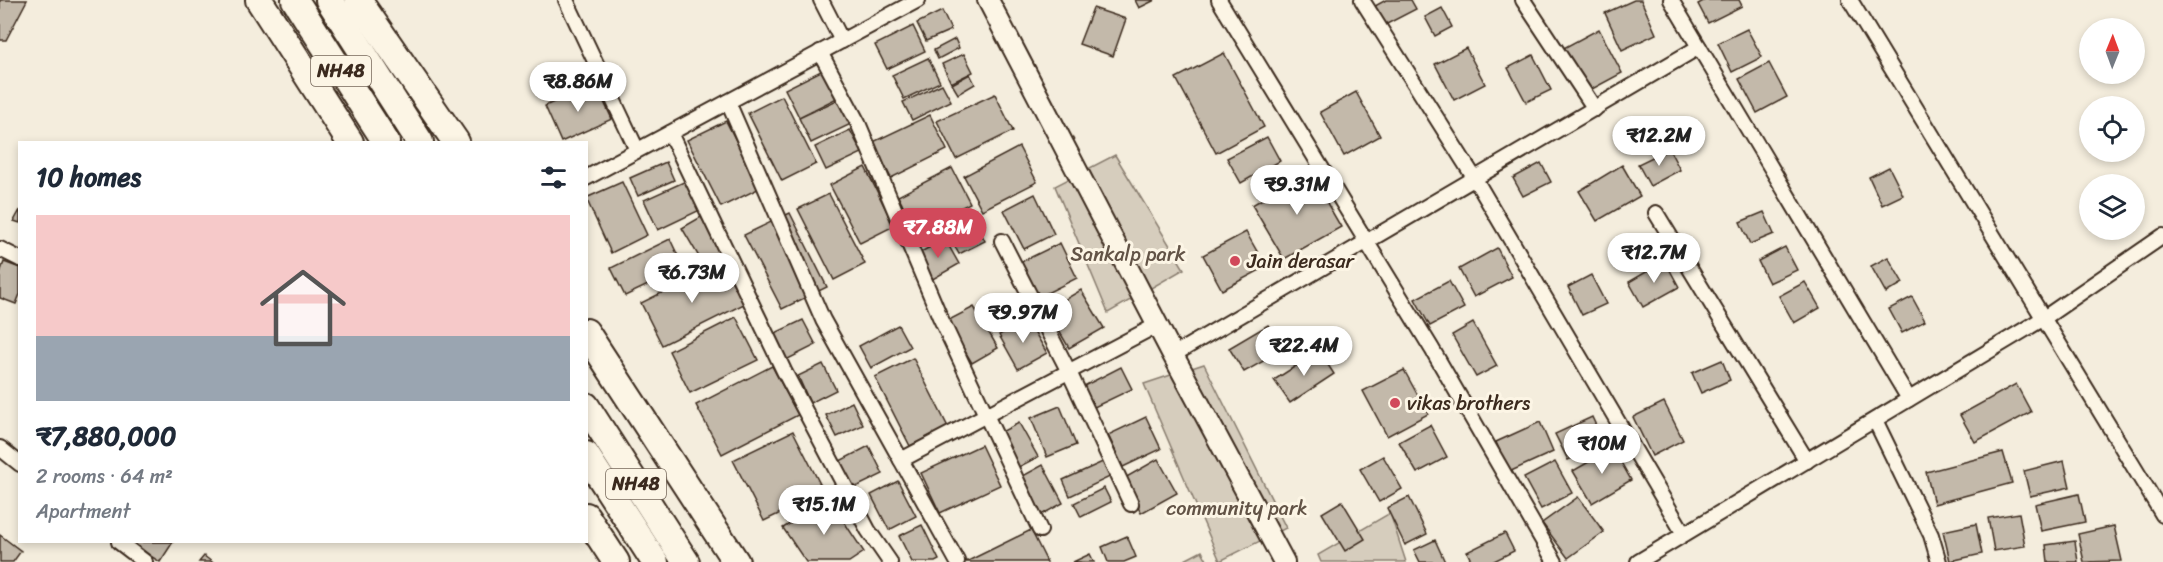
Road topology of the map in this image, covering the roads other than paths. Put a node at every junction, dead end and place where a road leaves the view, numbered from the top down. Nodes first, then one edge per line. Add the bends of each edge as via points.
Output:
1 (259, 0) edge
2 (295, 0) edge
3 (329, 0) edge
4 (358, 0) edge
5 (566, 0) edge
6 (821, 0) edge
7 (918, 0) edge
8 (988, 0) edge
9 (1219, 0) edge
10 (1362, 0) edge
11 (1523, 0) edge
12 (1671, 0) edge
13 (1850, 0) edge
14 (842, 41) junction
15 (1699, 47) junction
16 (820, 52) junction
17 (728, 102) junction
18 (1594, 109) junction
19 (670, 133) junction
20 (349, 141) edge
21 (385, 141) edge
22 (419, 141) edge
23 (455, 141) edge
24 (637, 150) junction
25 (588, 176) edge
26 (1474, 179) junction
27 (1656, 213) dead end
28 (2163, 236) edge
29 (1002, 241) dead end
30 (1365, 244) junction
31 (0, 249) edge
32 (18, 258) edge
33 (2043, 318) junction
34 (1159, 324) junction
35 (591, 348) edge
36 (1173, 355) junction
37 (1069, 372) junction
38 (1909, 399) junction
39 (588, 409) edge
40 (987, 415) junction
41 (1875, 420) junction
42 (0, 448) edge
43 (588, 458) edge
44 (901, 460) junction
45 (1807, 461) junction
46 (18, 462) edge
47 (1131, 504) dead end
48 (2163, 514) edge
49 (588, 519) edge
50 (1040, 530) dead end
51 (1684, 534) junction
52 (119, 543) edge
53 (957, 561) edge
54 (145, 562) edge
55 (615, 562) edge
56 (655, 562) edge
57 (686, 562) edge
58 (736, 562) edge
59 (890, 562) edge
60 (1284, 562) edge
61 (1555, 562) edge
62 (1638, 562) edge
63 (1940, 562) edge

1 - 20 highway
2 - 21 highway, NH48
3 - 22 highway, NH48
4 - 23 highway
5 - 24 street
6 - 14 street
7 - 14 street
8 - 34 main road
9 - 30 street
10 - 26 street
11 - 18 street
12 - 15 street
13 - 33 street
14 - 16 street
15 - 18 street
15 - 38 street
16 - 17 street
16 - 40 street via 858,123
17 - 19 street
17 - 44 street via 823,320
18 - 26 street
19 - 24 street
19 - 59 street via 784,371 868,530
24 - 25 street
26 - 30 street
26 - 51 street
27 - 45 street
28 - 33 street
29 - 37 street
30 - 36 street
30 - 61 street via 1432,350
31 - 32 street
33 - 38 street
33 - 48 street
34 - 36 main road
34 - 37 street
35 - 58 highway
36 - 60 main road
37 - 40 street
37 - 47 street
38 - 41 street
39 - 57 highway, NH48
40 - 44 street
40 - 50 street
41 - 45 street
41 - 63 street
42 - 46 street
43 - 56 highway, NH48
44 - 53 street
45 - 51 street
49 - 55 highway
51 - 62 street
52 - 54 street

